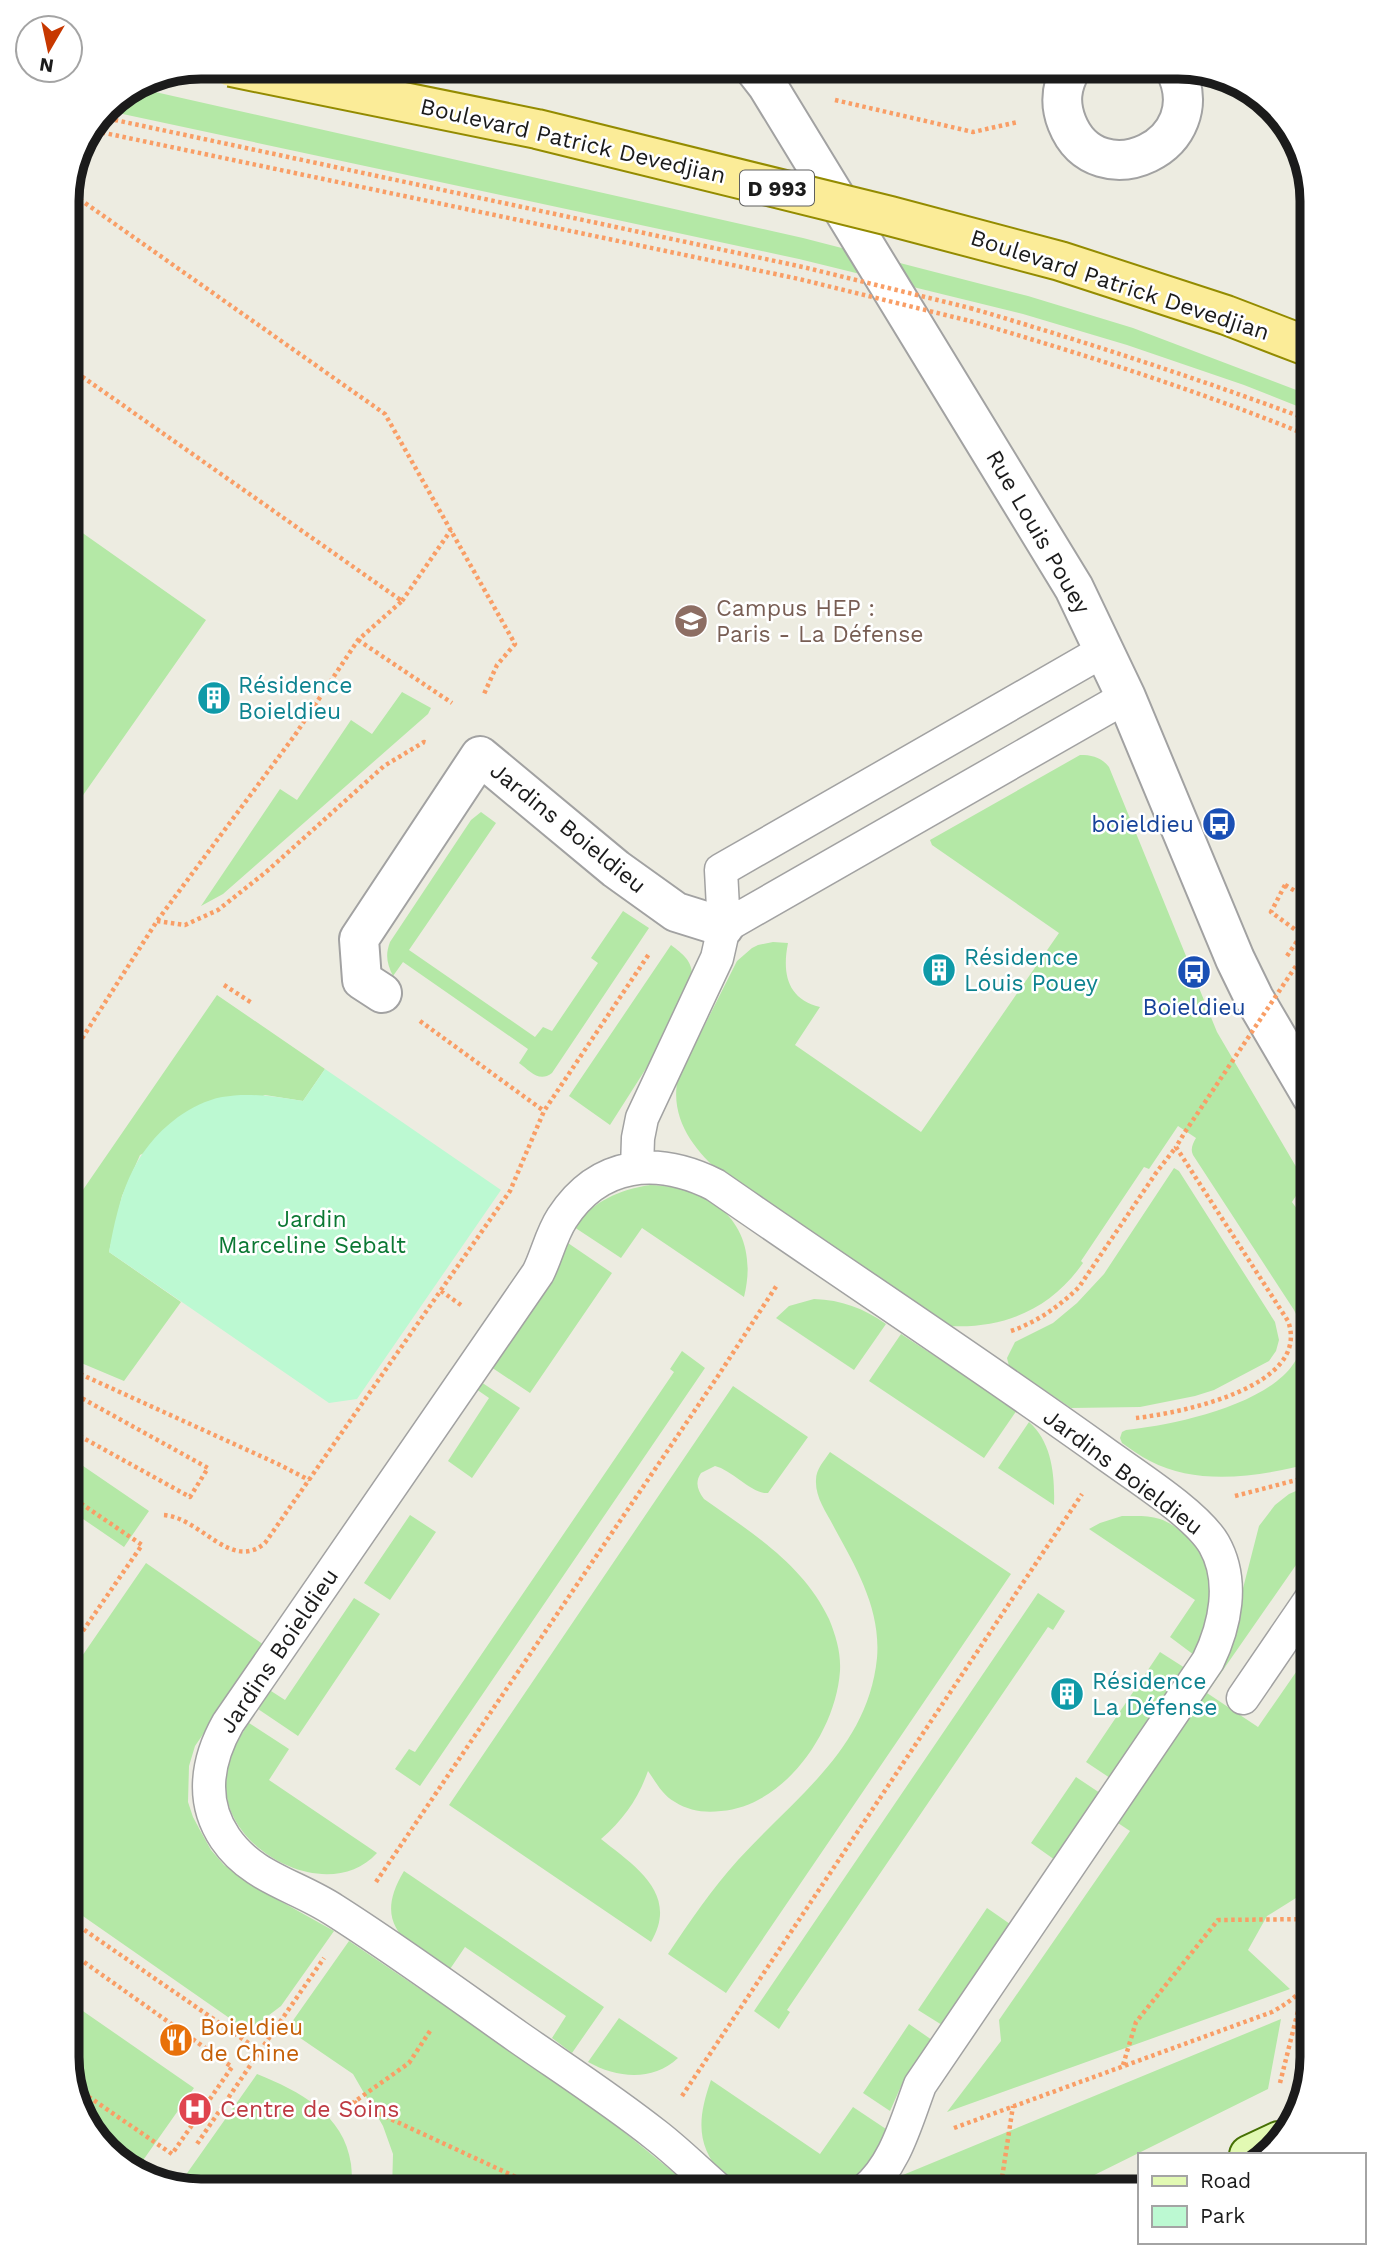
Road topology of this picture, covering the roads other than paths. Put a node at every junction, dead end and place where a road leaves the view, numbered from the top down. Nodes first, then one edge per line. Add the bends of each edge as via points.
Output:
1 (294, 79) edge
2 (762, 79) edge
3 (1065, 79) edge
4 (1178, 79) edge
5 (1300, 343) edge
6 (1103, 651) junction
7 (1126, 697) junction
8 (980, 722) junction
9 (1005, 766) junction
10 (724, 927) junction
11 (382, 993) road end
12 (1300, 1077) edge
13 (637, 1168) junction
14 (1300, 1615) edge
15 (1243, 1698) dead end
16 (706, 2179) edge
17 (877, 2179) edge

1 - 5 main road, Boulevard Patrick Devedjian / D 993, bridge via 537,129 903,219 1060,261
2 - 6 street, Rue Louis Pouey via 1074,588
3 - 4 street via 1061,100 1071,132 1085,148 1104,158 1128,160 1148,155 1166,142 1178,125 1183,110
6 - 7 street, Rue Louis Pouey
6 - 8 lane
7 - 9 lane
7 - 12 street, Rue Louis Pouey via 1235,959
8 - 9 lane
8 - 10 lane via 721,870
9 - 10 lane
10 - 11 street, Jardins Boieldieu via 676,912 480,757 359,939 362,980
10 - 13 lane via 709,977 642,1118
13 - 16 lane, Jardins Boieldieu via 597,1181 561,1219 538,1273 228,1723 209,1768 208,1792 214,1817 241,1859 333,1909 456,1993 657,2135
13 - 17 lane, Jardins Boieldieu via 666,1169 715,1185 1067,1427 1185,1514 1214,1545 1222,1566 1227,1591 1219,1638 1208,1661 920,2085 896,2147
14 - 15 lane

